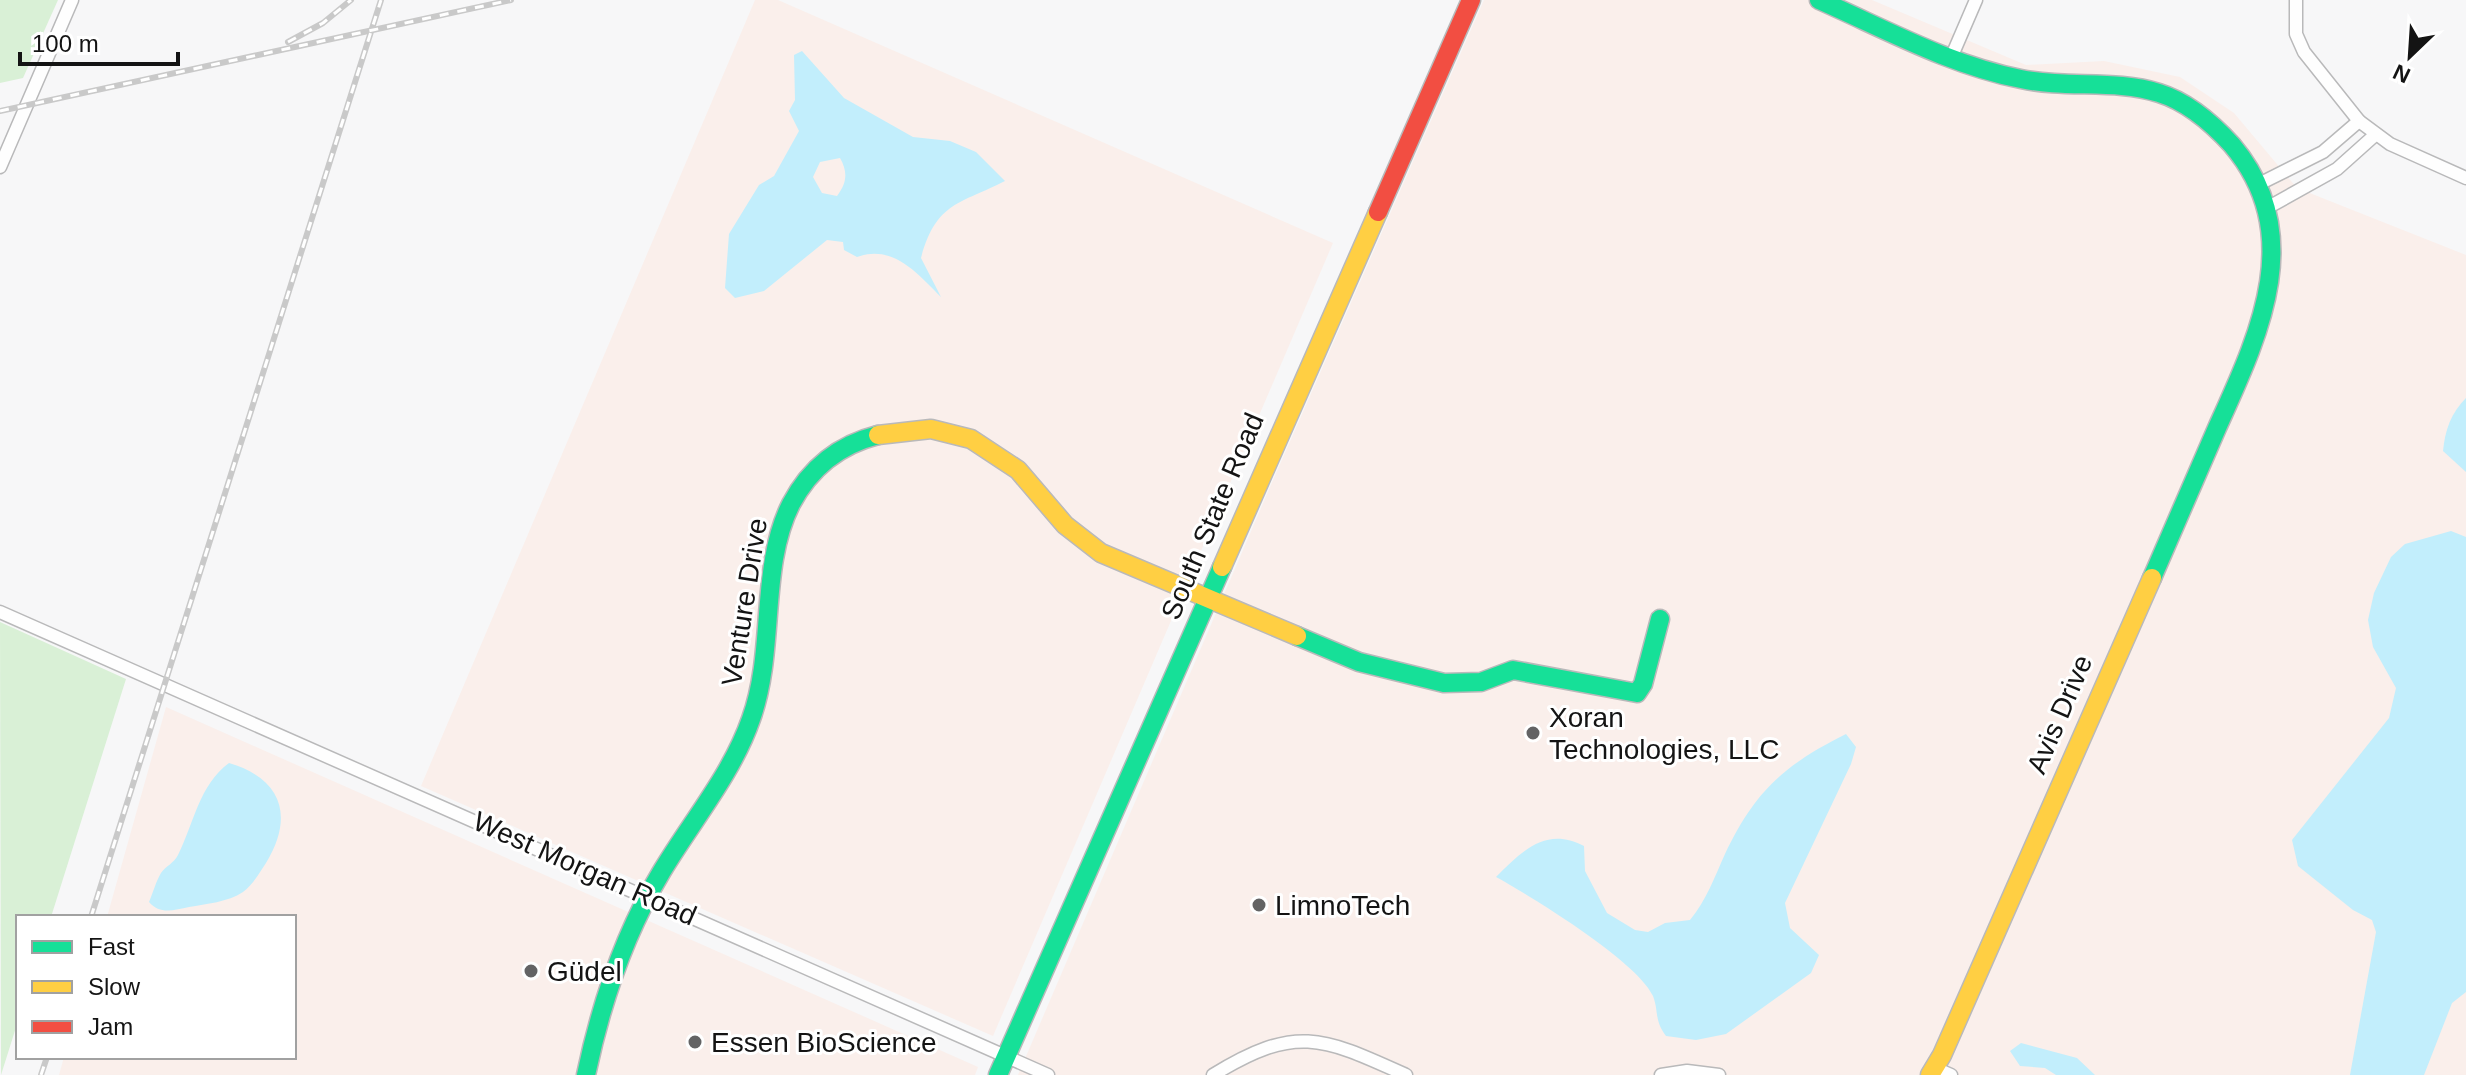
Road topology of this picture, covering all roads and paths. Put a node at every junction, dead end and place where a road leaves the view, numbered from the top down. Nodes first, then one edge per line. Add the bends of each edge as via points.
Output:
1 (72, 0) edge
2 (1471, 0) edge
3 (1819, 0) edge
4 (1976, 0) edge
5 (2296, 0) edge
6 (1951, 58) junction
7 (2359, 121) junction
8 (2375, 135) junction
9 (0, 167) edge
10 (2466, 178) edge
11 (2257, 185) junction
12 (2267, 208) junction
13 (1209, 596) junction
14 (0, 612) edge
15 (1660, 619) dead end
16 (648, 896) junction
17 (1007, 1056) junction
18 (1938, 1073) edge
19 (586, 1075) edge
20 (998, 1075) edge
21 (1048, 1075) edge
22 (1213, 1075) edge
23 (1406, 1075) edge
24 (1661, 1075) edge
25 (1719, 1075) edge

1 - 9 street
2 - 13 street, South State Road
3 - 6 street, Avis Drive
4 - 6 street
5 - 7 street via 2296,34 2304,52
6 - 11 street, Avis Drive via 2024,79 2126,86 2168,97 2204,117 2233,145
7 - 8 street
7 - 11 street via 2323,152
8 - 10 street
8 - 12 street via 2337,169
11 - 12 street, Avis Drive
12 - 18 street, Avis Drive via 2271,286 2239,375
13 - 15 street, Venture Drive via 1292,637 1380,670 1481,683 1513,670 1637,693
13 - 16 street, Venture Drive via 1118,563 1085,543 1009,461 946,430 908,427 874,434 835,452 808,475 784,514 775,544 769,653 753,718
13 - 17 street, South State Road
14 - 16 street, West Morgan Road
16 - 17 street, West Morgan Road
16 - 19 street, Venture Drive via 600,1016
17 - 20 street, South State Road
17 - 21 street
22 - 23 street via 1249,1053 1289,1040 1324,1043
24 - 25 street

